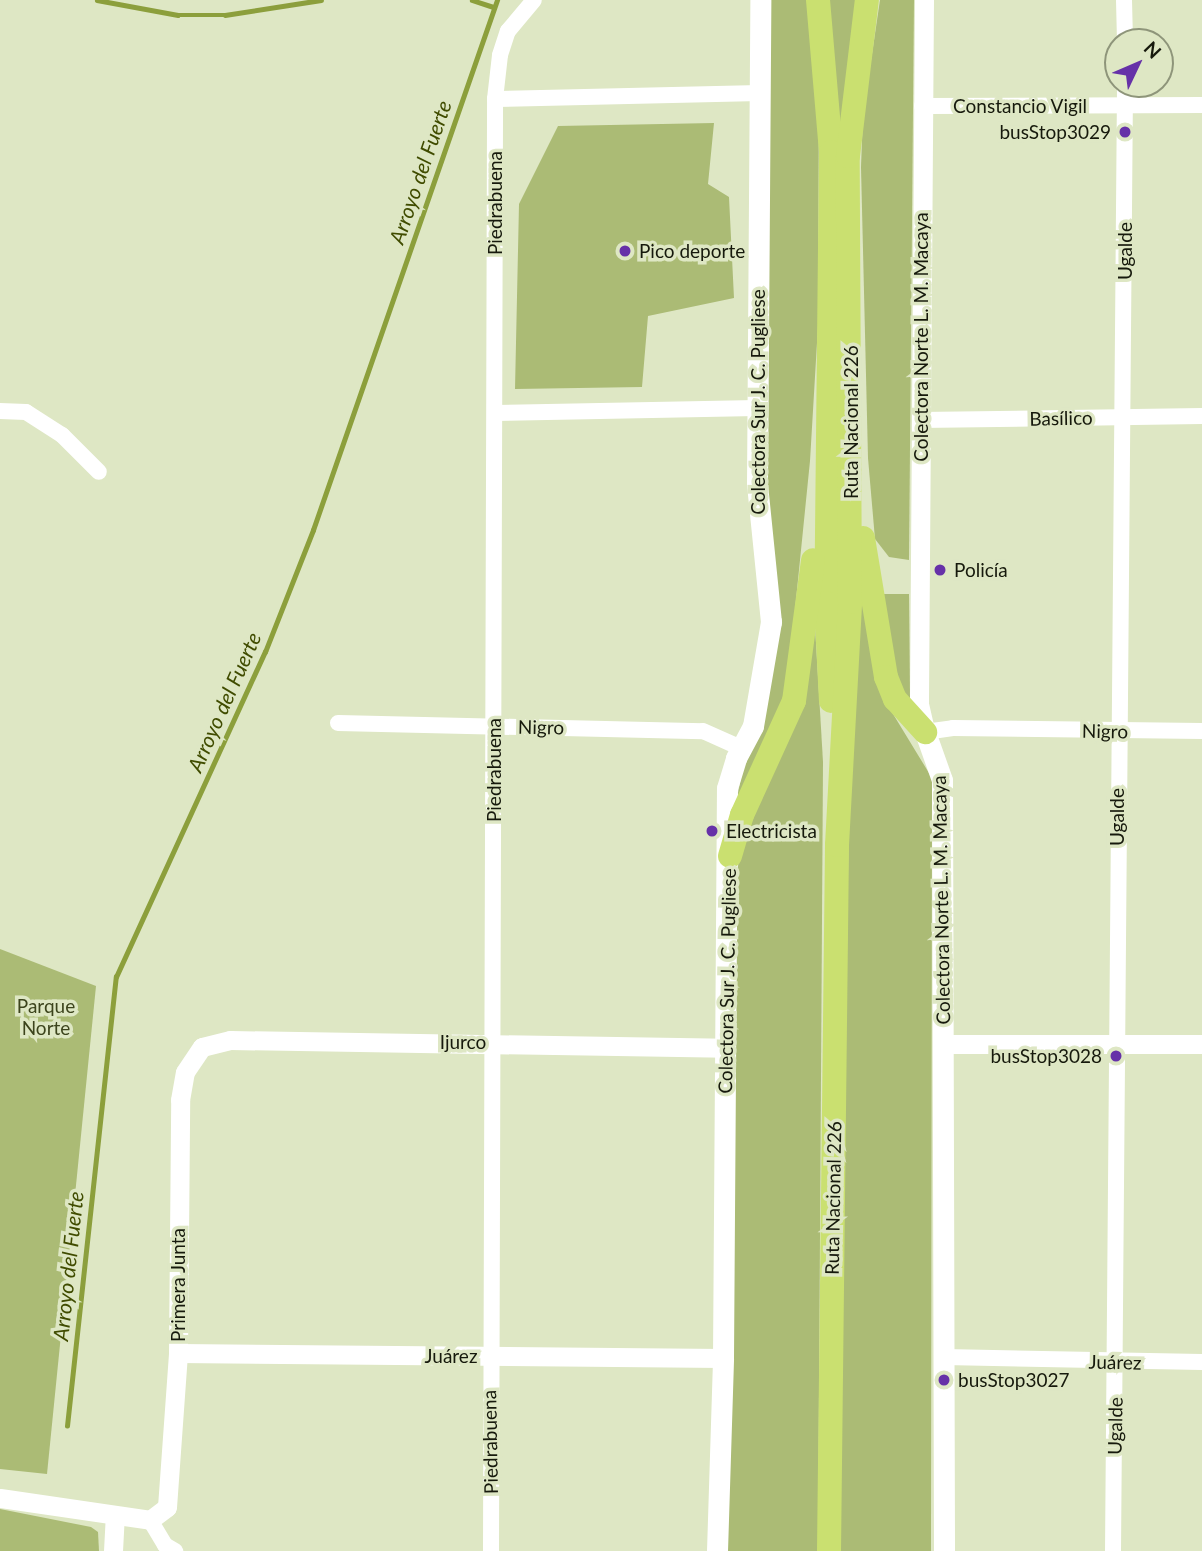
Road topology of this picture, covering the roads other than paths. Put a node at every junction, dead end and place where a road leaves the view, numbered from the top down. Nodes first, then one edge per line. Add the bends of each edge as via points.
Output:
1 (534, 0) edge
2 (760, 0) edge
3 (818, 0) edge
4 (867, 0) edge
5 (924, 0) edge
6 (1124, 0) edge
7 (1125, 28) edge
8 (760, 93) junction
9 (1126, 98) edge
10 (495, 99) junction
11 (1202, 105) edge
12 (922, 106) junction
13 (1126, 106) junction
14 (757, 408) junction
15 (0, 411) edge
16 (496, 413) junction
17 (1202, 416) edge
18 (1125, 418) junction
19 (920, 420) junction
20 (840, 444) junction
21 (99, 472) dead end
22 (338, 723) dead end
23 (494, 726) junction
24 (1118, 731) junction
25 (1202, 731) edge
26 (925, 732) junction
27 (741, 748) junction
28 (730, 856) junction
29 (495, 1042) junction
30 (1116, 1043) junction
31 (943, 1044) junction
32 (1202, 1044) edge
33 (202, 1048) joint
34 (725, 1048) junction
35 (178, 1353) junction
36 (489, 1356) junction
37 (944, 1357) junction
38 (723, 1358) junction
39 (1202, 1362) edge
40 (1116, 1363) junction
41 (0, 1498) edge
42 (115, 1517) junction
43 (150, 1520) junction
44 (113, 1551) edge
45 (175, 1551) edge
46 (492, 1551) edge
47 (717, 1551) edge
48 (830, 1551) edge
49 (944, 1551) edge
50 (1113, 1551) edge

1 - 10 street, Piedrabuena via 508,31
2 - 8 main road, Colectora Sur J. C. Pugliese
3 - 20 highway, Ruta Nacional 226 via 831,152
4 - 20 highway, Ruta Nacional 226 via 848,156
5 - 12 street, Colectora Norte L. M. Macaya
6 - 7 street
8 - 10 street
8 - 14 main road, Colectora Sur J. C. Pugliese
9 - 13 street, Ugalde
10 - 16 street, Piedrabuena
11 - 13 street, Constancio Vigil
12 - 13 street, Constancio Vigil
12 - 19 street, Colectora Norte L. M. Macaya
13 - 18 street, Ugalde
14 - 16 street
14 - 27 main road, Colectora Sur J. C. Pugliese via 758,526 771,622 756,714
15 - 21 street via 26,412 62,435
16 - 23 street, Piedrabuena
17 - 18 street, Basílico
18 - 19 street, Basílico
18 - 24 street, Ugalde
19 - 26 street, Colectora Norte L. M. Macaya via 919,705
20 - 26 highway via 887,677 895,699
20 - 28 highway via 793,701 742,816
20 - 48 highway, Ruta Nacional 226 via 826,603 837,845
22 - 23 street, Nigro
23 - 27 street, Nigro via 703,731
23 - 29 street, Piedrabuena
24 - 25 street, Nigro
24 - 26 street, Nigro via 953,727
24 - 30 street, Ugalde
26 - 31 main road, Colectora Norte L. M. Macaya via 942,780
27 - 28 main road, Colectora Sur J. C. Pugliese via 727,788
28 - 34 main road, Colectora Sur J. C. Pugliese
29 - 33 street, Ijurco via 230,1040
29 - 34 street, Ijurco
29 - 36 street, Piedrabuena
30 - 31 street
30 - 32 street
30 - 40 street, Ugalde
31 - 37 main road, Colectora Norte L. M. Macaya
33 - 35 street, Primera Junta via 189,1064 181,1092
34 - 38 main road, Colectora Sur J. C. Pugliese
35 - 36 street, Juárez
35 - 43 street, Primera Junta via 170,1497 164,1511
36 - 38 street, Juárez
36 - 46 street, Piedrabuena
37 - 40 street, Juárez
37 - 49 main road, Colectora Norte L. M. Macaya
38 - 47 main road, Colectora Sur J. C. Pugliese
39 - 40 street, Juárez
40 - 50 street, Ugalde
41 - 42 street
42 - 43 street
42 - 44 street
43 - 45 street via 165,1545

